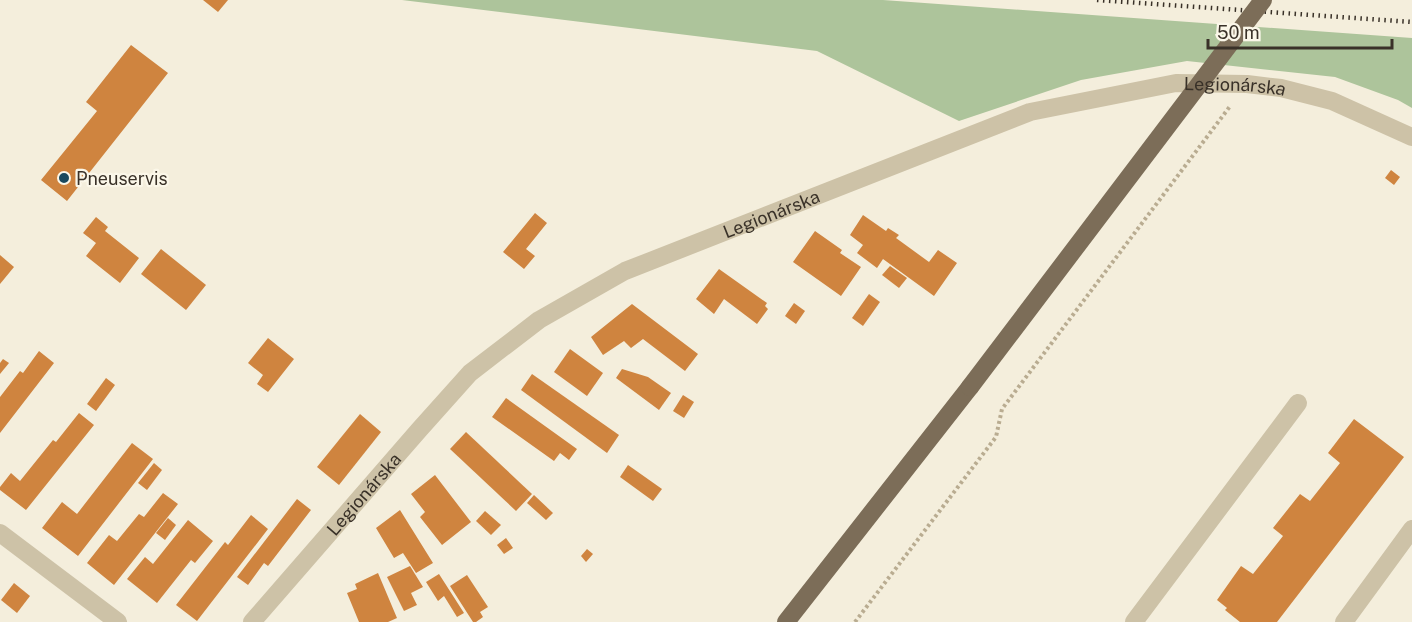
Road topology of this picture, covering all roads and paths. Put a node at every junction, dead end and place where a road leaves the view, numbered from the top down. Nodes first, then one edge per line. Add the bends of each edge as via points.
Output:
1 (1263, 0) edge
2 (1247, 84) junction
3 (1412, 137) edge
4 (1298, 403) dead end
5 (1412, 529) edge
6 (0, 533) edge
7 (118, 622) edge
8 (252, 622) edge
9 (786, 622) edge
10 (855, 622) edge
11 (1134, 622) edge
12 (1344, 622) edge

1 - 9 main road, bridge via 970,387
2 - 3 street, Legionárska via 1281,87 1332,101
2 - 8 street, Legionárska via 1176,83 1030,112 625,271 539,320 470,373
2 - 10 path via 1002,409 996,437
4 - 11 street
5 - 12 street
6 - 7 street

